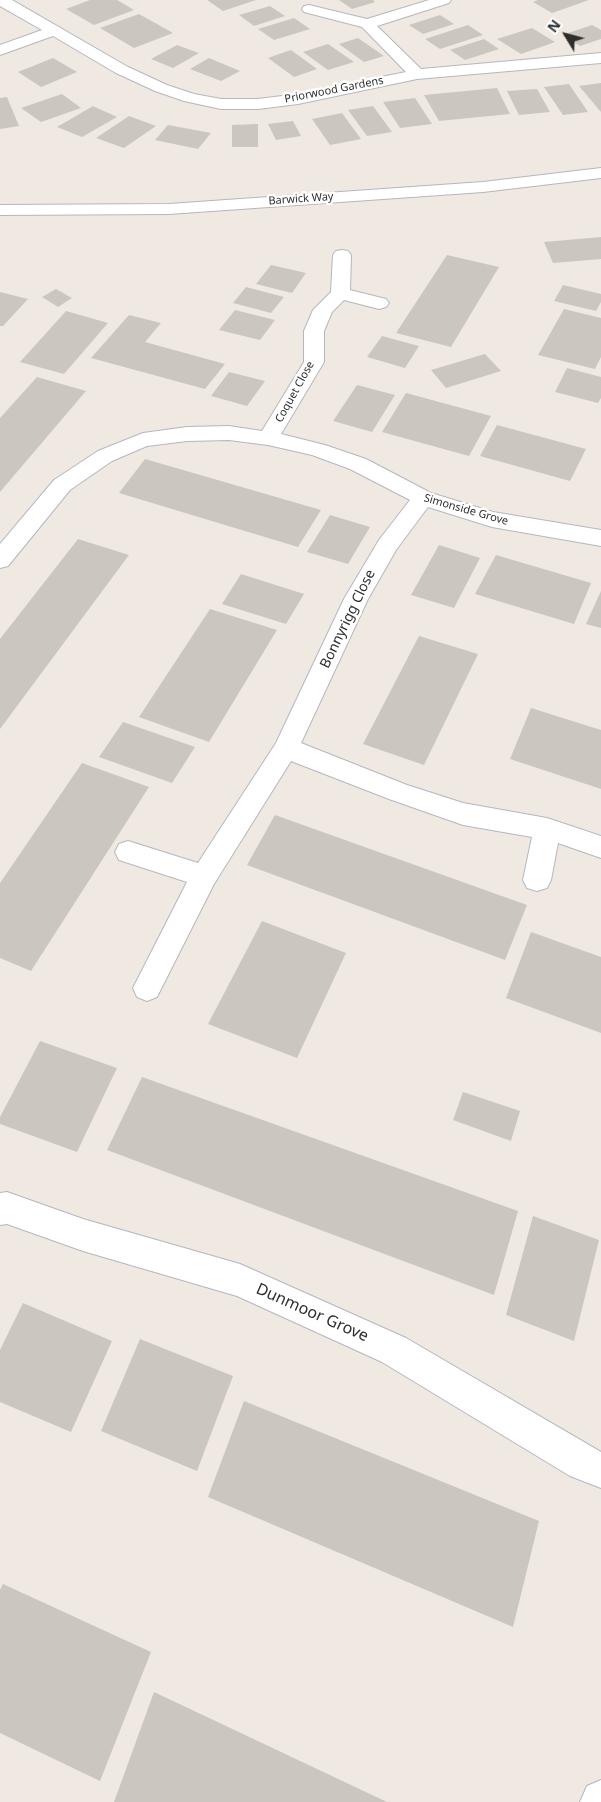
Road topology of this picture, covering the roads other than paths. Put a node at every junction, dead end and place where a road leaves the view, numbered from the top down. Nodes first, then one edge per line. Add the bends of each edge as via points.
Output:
1 (1, 0) edge
2 (444, 0) edge
3 (309, 9) dead end
4 (367, 24) junction
5 (53, 31) junction
6 (0, 50) edge
7 (601, 58) edge
8 (417, 74) junction
9 (601, 173) edge
10 (0, 210) edge
11 (342, 255) dead end
12 (340, 293) junction
13 (379, 303) dead end
14 (268, 438) junction
15 (423, 498) junction
16 (601, 538) edge
17 (0, 560) edge
18 (286, 748) junction
19 (547, 829) junction
20 (601, 847) edge
21 (128, 852) dead end
22 (204, 876) junction
23 (537, 880) dead end
24 (147, 988) dead end
25 (0, 1209) edge
26 (601, 1470) edge

1 - 5 street, Priorwood Gardens
2 - 4 street
3 - 4 street
4 - 8 street
5 - 6 street
5 - 8 street, Priorwood Gardens via 161,88 221,104 298,99
7 - 8 street, Priorwood Gardens
9 - 10 street, Barwick Way via 483,187 169,209
11 - 12 street
12 - 13 street
12 - 14 street, Coquet Close via 324,310 314,331 314,362
14 - 15 street, Simonside Grove via 358,464
14 - 17 street, Simonside Grove via 229,433 187,434 143,440 105,456 62,485
15 - 16 street, Simonside Grove via 492,519
15 - 18 street, Bonnyrigg Close via 386,544 356,599
18 - 19 street via 462,814
18 - 22 street, Bonnyrigg Close
19 - 20 street
19 - 23 street
21 - 22 street
22 - 24 street, Bonnyrigg Close
25 - 26 street, Dunmoor Grove via 7,1208 83,1235 240,1280 394,1350 583,1463

